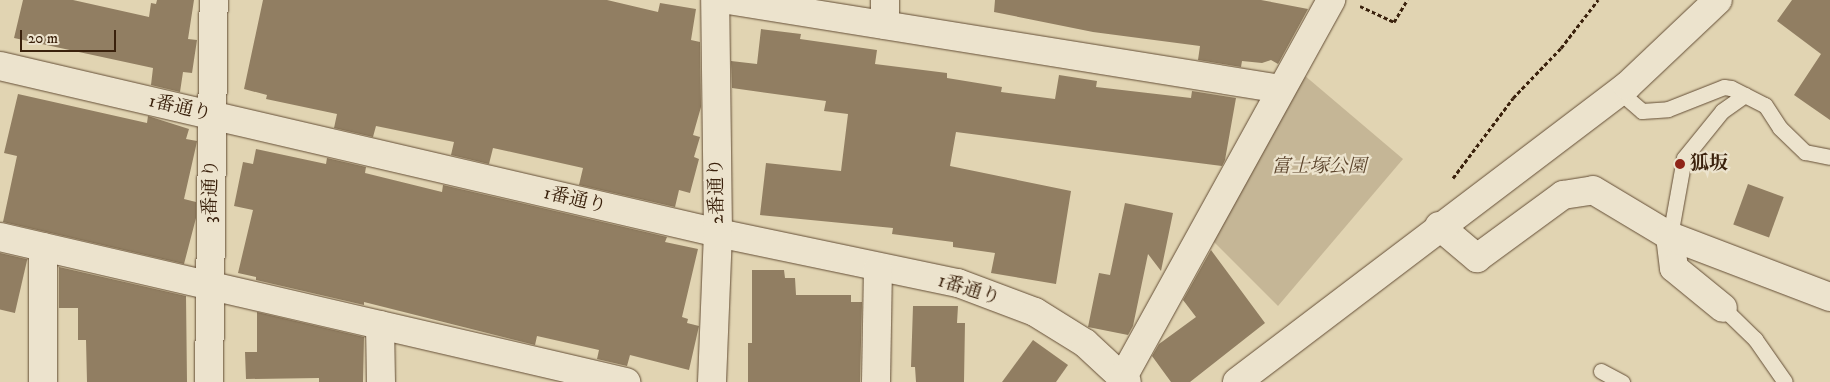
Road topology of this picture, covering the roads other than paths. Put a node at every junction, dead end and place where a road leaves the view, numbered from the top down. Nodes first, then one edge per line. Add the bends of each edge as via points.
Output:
1 (214, 0) edge
2 (715, 0) edge
3 (728, 0) edge
4 (1718, 0) edge
5 (1343, 2) edge
6 (885, 13) edge
7 (0, 66) edge
8 (1281, 89) junction
9 (1620, 92) junction
10 (1745, 95) junction
11 (214, 116) junction
12 (1830, 149) edge
13 (1814, 154) junction
14 (1830, 157) edge
15 (1439, 226) junction
16 (718, 233) junction
17 (1670, 236) junction
18 (0, 237) edge
19 (43, 247) junction
20 (878, 268) junction
21 (208, 286) junction
22 (1830, 297) edge
23 (1723, 308) joint
24 (380, 325) junction
25 (1602, 371) dead end
26 (548, 373) edge
27 (1125, 380) edge
28 (43, 382) edge
29 (209, 382) edge
30 (381, 382) edge
31 (626, 382) edge
32 (712, 382) edge
33 (876, 382) edge
34 (1237, 382) edge
35 (1622, 382) edge
36 (1785, 382) edge

1 - 11 street, 3番通り
2 - 16 street, 2番通り
3 - 6 street
4 - 9 street
5 - 8 street
6 - 8 street
7 - 11 street, 1番通り
8 - 27 street
9 - 10 lane via 1642,111 1668,110 1724,87
9 - 15 street
10 - 13 lane via 1765,105 1792,141
10 - 17 lane via 1722,111 1684,158
11 - 16 street, 1番通り
11 - 21 street, 3番通り
12 - 13 lane
13 - 14 lane
15 - 17 street via 1477,258 1563,195 1593,190
15 - 34 street
16 - 20 street, 1番通り
16 - 32 street, 2番通り
17 - 22 street
17 - 23 street via 1674,268
18 - 19 street
19 - 21 street
19 - 28 street
20 - 27 street, 1番通り via 958,283 1036,312 1085,343
20 - 33 street
21 - 24 street
21 - 29 street, 3番通り
23 - 36 lane via 1755,339
24 - 26 street
24 - 30 street
25 - 35 lane
26 - 31 street

